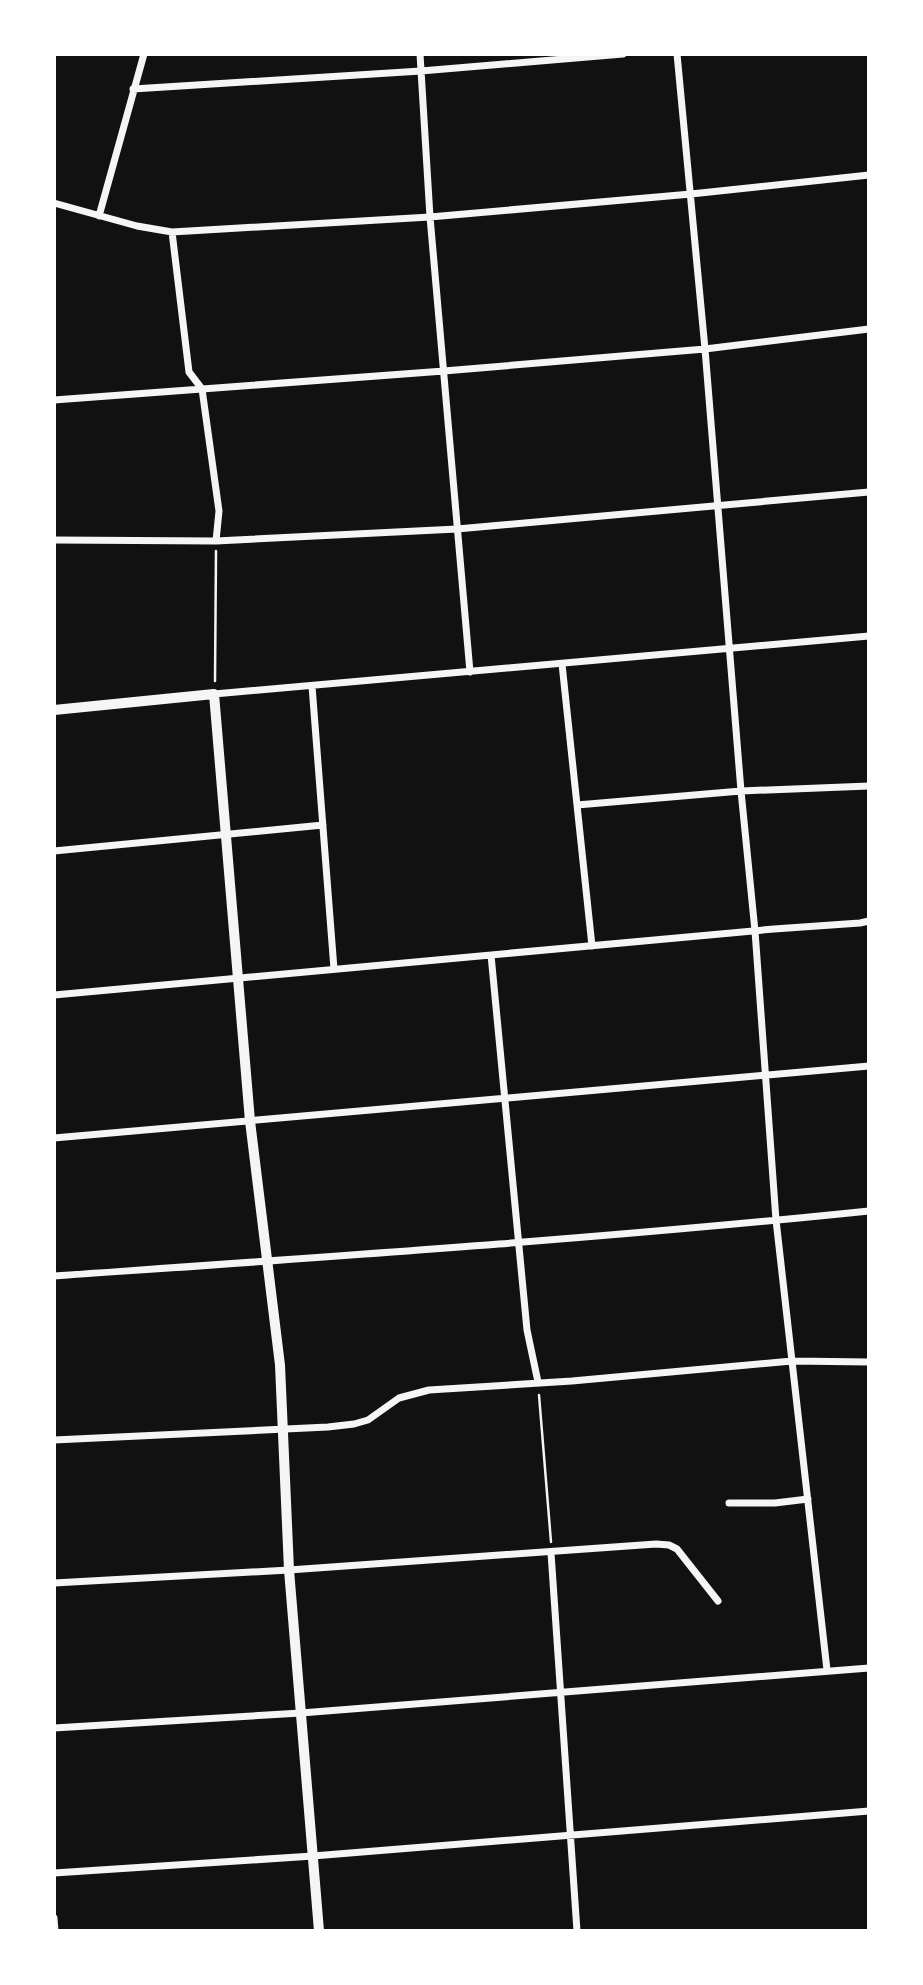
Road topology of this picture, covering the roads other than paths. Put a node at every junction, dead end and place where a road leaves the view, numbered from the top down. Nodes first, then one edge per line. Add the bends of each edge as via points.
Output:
1 (144, 54) edge
2 (420, 54) edge
3 (623, 54) edge
4 (677, 54) edge
5 (421, 71) junction
6 (133, 89) junction
7 (869, 175) edge
8 (691, 194) junction
9 (54, 203) edge
10 (99, 216) junction
11 (430, 217) junction
12 (172, 232) junction
13 (869, 329) edge
14 (705, 349) junction
15 (444, 371) junction
16 (202, 389) junction
17 (54, 400) edge
18 (869, 492) edge
19 (717, 505) junction
20 (457, 528) junction
21 (54, 540) edge
22 (216, 541) junction
23 (869, 636) edge
24 (729, 649) junction
25 (562, 664) junction
26 (470, 672) junction
27 (312, 686) junction
28 (214, 694) junction
29 (54, 709) edge
30 (869, 786) edge
31 (741, 791) junction
32 (577, 805) junction
33 (323, 825) junction
34 (226, 834) junction
35 (54, 851) edge
36 (869, 921) edge
37 (755, 931) junction
38 (592, 946) junction
39 (491, 955) junction
40 (334, 969) junction
41 (238, 978) junction
42 (54, 995) edge
43 (869, 1066) edge
44 (765, 1075) junction
45 (503, 1098) junction
46 (250, 1121) junction
47 (54, 1138) edge
48 (869, 1211) edge
49 (776, 1220) junction
50 (518, 1242) junction
51 (266, 1261) junction
52 (54, 1276) edge
53 (792, 1361) junction
54 (869, 1362) edge
55 (538, 1382) junction
56 (284, 1430) junction
57 (54, 1440) edge
58 (808, 1499) junction
59 (729, 1503) dead end
60 (551, 1553) junction
61 (289, 1570) junction
62 (54, 1583) edge
63 (718, 1601) dead end
64 (869, 1668) edge
65 (827, 1670) junction
66 (560, 1692) junction
67 (301, 1713) junction
68 (54, 1728) edge
69 (869, 1811) edge
70 (569, 1835) junction
71 (313, 1856) junction
72 (54, 1873) edge
73 (54, 1918) edge
74 (55, 1931) edge
75 (319, 1931) edge
76 (577, 1931) edge

1 - 6 street
2 - 5 street
3 - 5 street
4 - 8 street
5 - 6 street
5 - 11 street
6 - 10 street
7 - 8 street
8 - 11 street
8 - 14 street
9 - 10 street
10 - 12 street
11 - 12 street
11 - 15 street
12 - 16 street via 189,372
13 - 14 street
14 - 15 street
14 - 19 street
15 - 16 street
15 - 20 street
16 - 17 street
16 - 22 street via 219,511
18 - 19 street
19 - 20 street
19 - 24 street
20 - 22 street
20 - 26 street
21 - 22 street
23 - 24 street
24 - 25 street
24 - 31 street
25 - 26 street
25 - 32 street
26 - 27 street
27 - 28 street
27 - 33 street
28 - 29 street
28 - 34 street
30 - 31 street
31 - 32 street
31 - 37 street
32 - 38 street
33 - 34 street
33 - 40 street
34 - 35 street
34 - 41 street
36 - 37 street
37 - 38 street
37 - 44 street
38 - 39 street
39 - 40 street
39 - 45 street
40 - 41 street
41 - 42 street
41 - 46 street
43 - 44 street
44 - 45 street
44 - 49 street
45 - 46 street
45 - 50 street
46 - 47 street
46 - 51 street
48 - 49 street
49 - 50 street
49 - 53 street
50 - 51 street
50 - 55 street
51 - 52 street
51 - 56 street
53 - 54 street
53 - 55 street
53 - 58 street
55 - 56 street via 420,1392 399,1398 355,1424
56 - 57 street
56 - 61 street
58 - 59 street
58 - 65 street
60 - 61 street
60 - 63 street via 668,1545 677,1549
60 - 66 street
61 - 62 street
61 - 67 street
64 - 65 street
65 - 66 street
66 - 67 street
66 - 70 street
67 - 68 street
67 - 71 street
69 - 70 street
70 - 71 street
70 - 76 street
71 - 72 street
71 - 75 street
73 - 74 street

